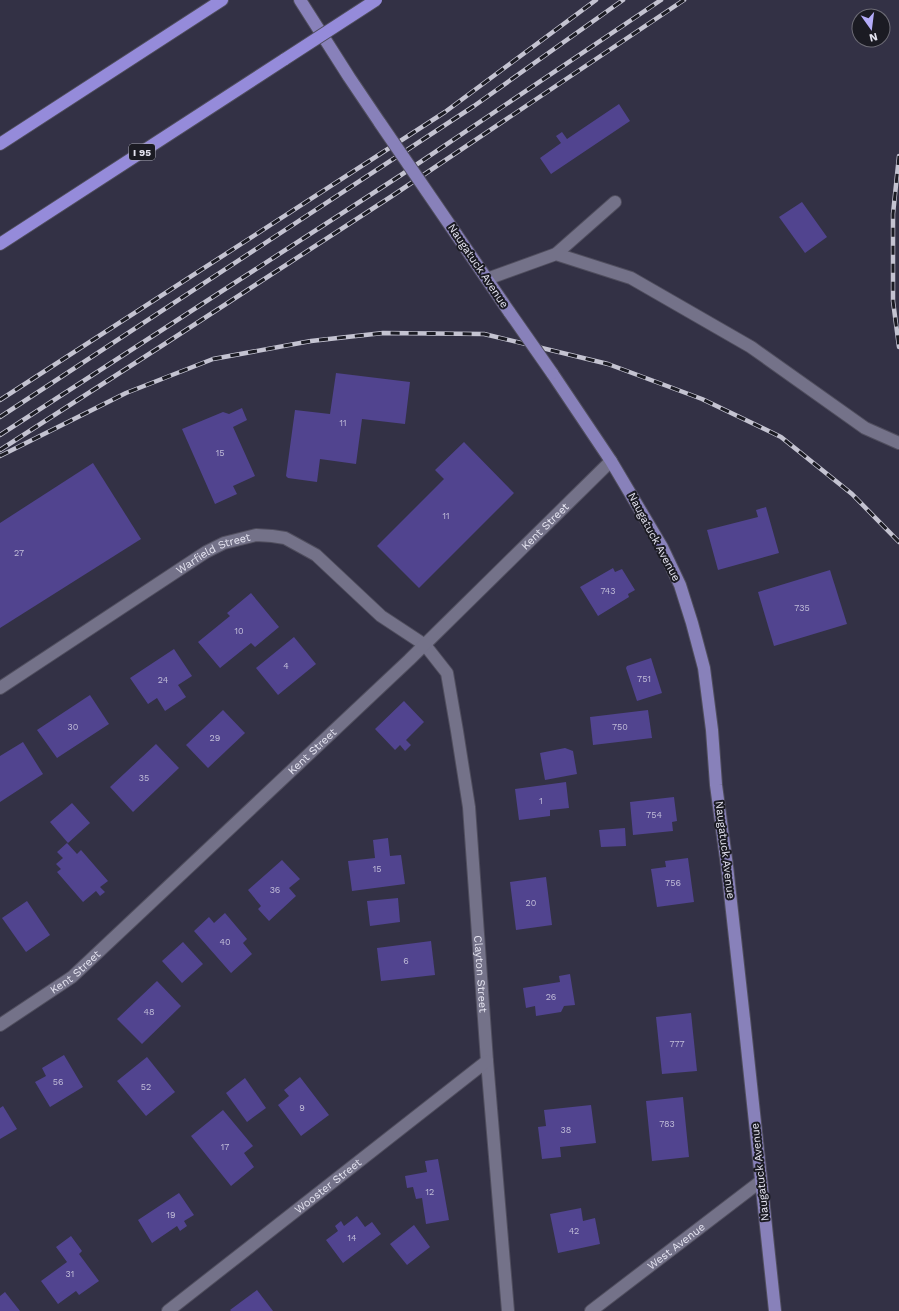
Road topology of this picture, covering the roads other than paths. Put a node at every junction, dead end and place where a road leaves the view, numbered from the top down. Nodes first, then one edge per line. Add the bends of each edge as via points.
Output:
1 (222, 0) edge
2 (300, 0) edge
3 (376, 0) edge
4 (0, 144) edge
5 (615, 202) dead end
6 (0, 244) edge
7 (556, 254) junction
8 (487, 279) junction
9 (899, 443) edge
10 (611, 461) junction
11 (425, 645) junction
12 (0, 688) edge
13 (0, 1025) edge
14 (487, 1061) junction
15 (761, 1181) junction
16 (168, 1311) edge
17 (508, 1311) edge
18 (591, 1311) edge
19 (775, 1311) edge

1 - 4 highway
2 - 8 main road, Naugatuck Avenue, bridge via 349,77
3 - 6 highway, I 95, bridge
5 - 7 street
7 - 8 street
7 - 9 street via 631,278 751,347 865,428
8 - 10 main road, Naugatuck Avenue, bridge
10 - 11 street, Kent Street
10 - 15 main road, Naugatuck Avenue via 662,547 680,585 704,668
11 - 12 street, Warfield Street via 381,616 316,555 285,538 256,535 224,543 206,552
11 - 13 street, Kent Street via 72,977
11 - 14 street, Clayton Street via 447,673 458,731 469,807
14 - 16 street, Wooster Street
14 - 17 street, Clayton Street
15 - 18 street, West Avenue
15 - 19 main road, Naugatuck Avenue

